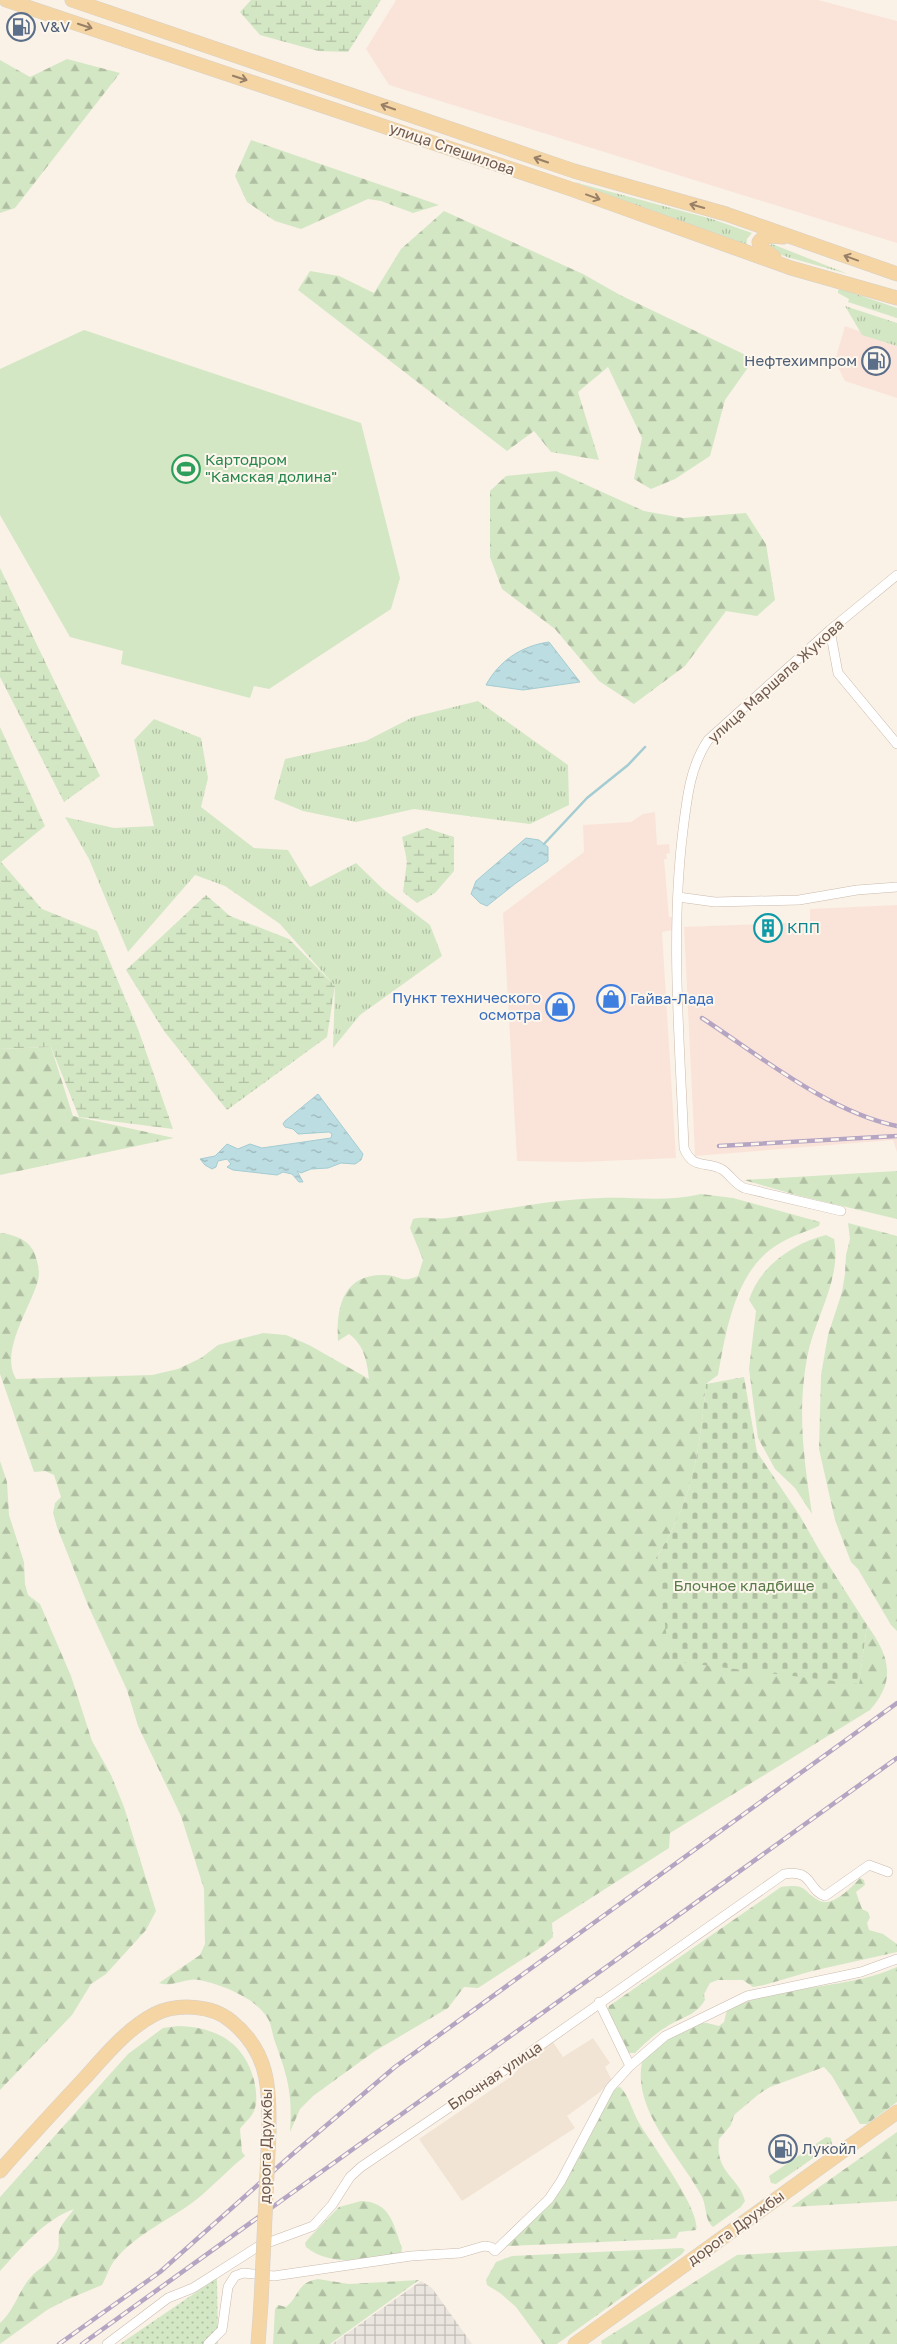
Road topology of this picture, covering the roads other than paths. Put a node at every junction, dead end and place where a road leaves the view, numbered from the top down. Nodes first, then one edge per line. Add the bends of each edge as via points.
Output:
1 (6, 0) edge
2 (72, 0) edge
3 (803, 240) junction
4 (791, 268) junction
5 (897, 274) edge
6 (897, 298) edge
7 (897, 575) edge
8 (830, 630) junction
9 (897, 744) edge
10 (897, 887) edge
11 (678, 897) junction
12 (841, 1211) dead end
13 (888, 1872) dead end
14 (897, 1959) edge
15 (599, 2002) junction
16 (630, 2066) junction
17 (897, 2112) edge
18 (0, 2171) edge
19 (107, 2344) edge
20 (208, 2344) edge
21 (258, 2344) edge
22 (575, 2344) edge

1 -> 4 main road, улица Спешилова via 571,189
3 -> 2 main road, улица Спешилова via 726,214 574,171
3 - 4 main road via 768,236 759,242 764,252
5 -> 3 main road, улица Спешилова
4 - 6 main road, улица Спешилова
7 - 8 street, улица Маршала Жукова
8 - 9 street via 838,673
8 - 11 street, улица Маршала Жукова via 708,740 701,751 690,780
10 - 11 street via 799,900 715,902
11 - 12 street, улица Маршала Жукова via 676,931 684,1148 688,1156 693,1162 722,1170 735,1184 744,1188
13 - 15 street, Блочная улица via 869,1865 825,1896 808,1878 792,1872 784,1874
14 - 16 street via 862,1972 762,1991 738,1999 665,2036
15 - 16 street
15 - 19 street, Блочная улица via 361,2167 313,2226 259,2246 193,2288 168,2298
16 - 20 street via 603,2100 549,2199 495,2251 484,2246 460,2253 411,2256 274,2276 249,2272 235,2276 228,2287 222,2330
17 - 22 main road, дорога Дружбы
18 - 21 main road, дорога Дружбы, bridge via 124,2037 156,2014 178,2008 203,2009 226,2017 251,2041 267,2081 269,2131

